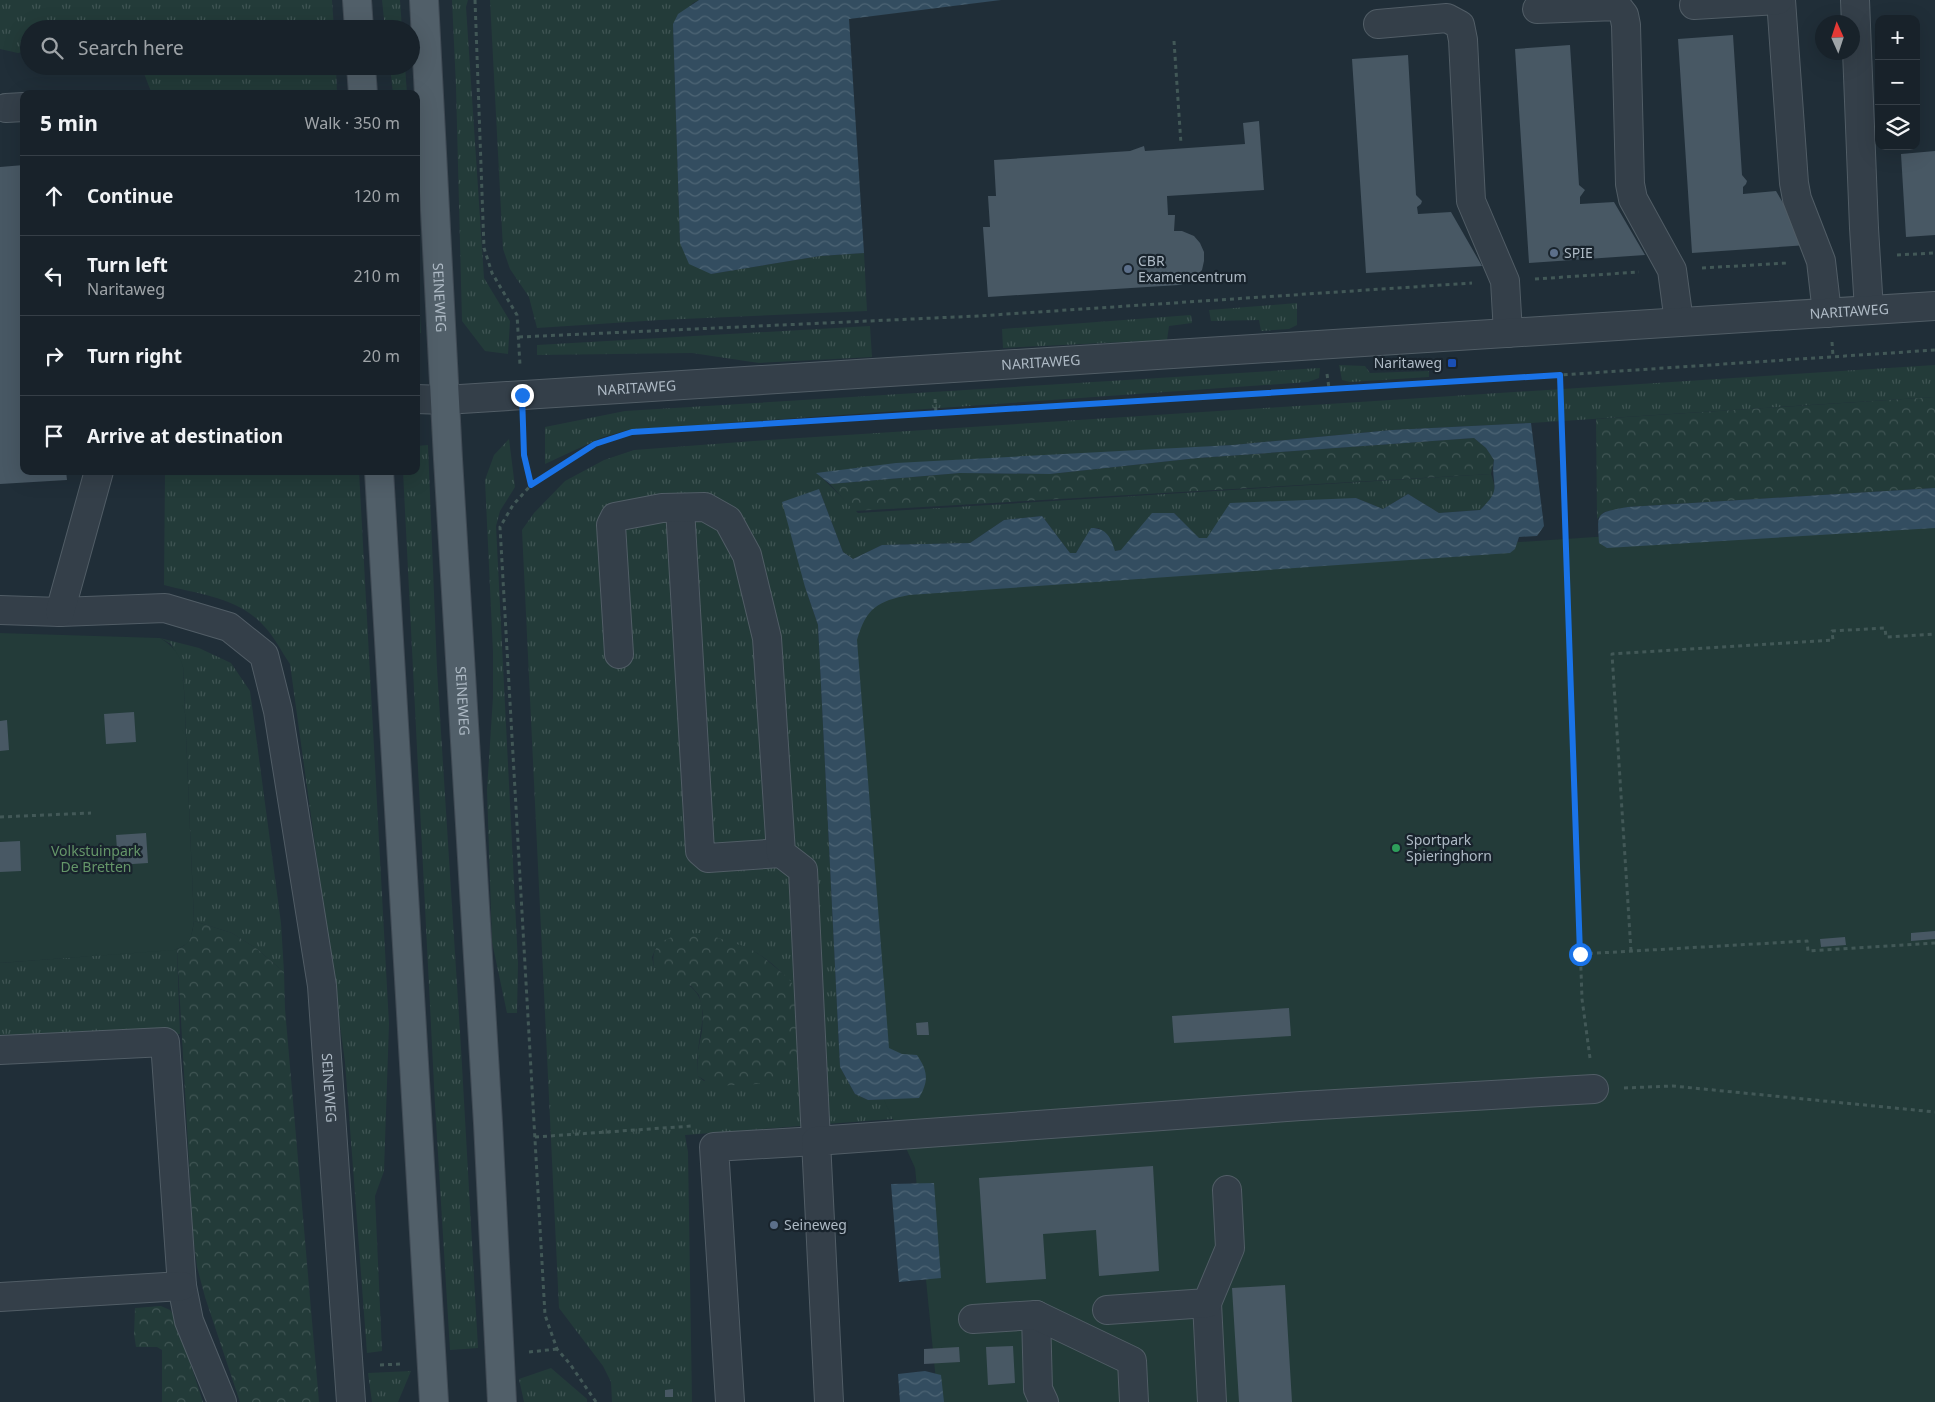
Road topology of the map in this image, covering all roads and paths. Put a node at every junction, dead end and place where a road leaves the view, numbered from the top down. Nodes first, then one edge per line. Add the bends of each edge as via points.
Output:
1 (357, 0) edge
2 (424, 0) edge
3 (475, 0) edge
4 (1779, 0) edge
5 (1855, 0) edge
6 (1694, 6) dead end
7 (1537, 9) dead end
8 (358, 20) edge
9 (1378, 24) dead end
10 (1174, 42) dead end
11 (362, 75) edge
12 (363, 90) edge
13 (1181, 144) dead end
14 (1821, 261) junction
15 (1672, 270) junction
16 (1505, 281) junction
17 (1935, 306) edge
18 (1870, 310) junction
19 (1827, 313) junction
20 (1679, 322) junction
21 (1508, 333) junction
22 (519, 337) junction
23 (1935, 350) edge
24 (1560, 375) junction
25 (522, 395) junction
26 (420, 399) edge
27 (444, 400) junction
28 (98, 475) edge
29 (379, 475) edge
30 (531, 485) junction
31 (680, 508) junction
32 (0, 610) edge
33 (60, 612) junction
34 (1935, 634) edge
35 (619, 654) dead end
36 (91, 813) dead end
37 (0, 817) edge
38 (781, 853) junction
39 (1935, 943) edge
40 (1631, 951) junction
41 (1580, 954) junction
42 (0, 1050) edge
43 (1594, 1089) junction
44 (1935, 1112) edge
45 (696, 1126) dead end
46 (535, 1137) junction
47 (816, 1141) junction
48 (1227, 1190) dead end
49 (182, 1286) junction
50 (0, 1297) edge
51 (1207, 1303) junction
52 (1106, 1310) dead end
53 (1036, 1315) junction
54 (973, 1319) dead end
55 (222, 1402) edge
56 (351, 1402) edge
57 (434, 1402) edge
58 (502, 1402) edge
59 (596, 1402) edge
60 (730, 1402) edge
61 (829, 1402) edge
62 (1044, 1402) edge
63 (1134, 1402) edge
64 (1212, 1402) edge

1 - 8 main road
2 - 27 main road, SEINEWEG
3 - 22 path via 484,248 492,273 517,315
4 - 6 street
4 - 14 street via 1794,183
5 - 18 street
7 - 15 street via 1617,6 1624,14 1632,199
9 - 16 street via 1447,18 1460,25 1472,201
10 - 13 path
11 - 12 main road
14 - 15 path
14 - 19 street
15 - 16 path
15 - 20 street
16 - 21 street
16 - 22 path via 978,316
17 - 18 street, NARITAWEG
18 - 19 street, NARITAWEG
19 - 20 street, NARITAWEG
20 - 21 street, NARITAWEG
21 - 25 street, NARITAWEG
22 - 25 path
23 - 24 path
24 - 30 path via 632,432 595,444
24 - 41 path
25 - 27 street, NARITAWEG
25 - 30 path via 524,455
26 - 27 street, NARITAWEG
27 - 58 main road, SEINEWEG
28 - 33 street
29 - 57 main road
30 - 46 path via 513,505 500,527
31 - 35 street via 614,517 611,525
31 - 38 street via 705,507 728,520 747,555 767,638
31 - 38 street via 700,850 708,858
32 - 33 street, SEINEWEG
33 - 56 street, SEINEWEG via 164,608 229,627 264,655 278,711 322,986
34 - 40 path via 1886,637 1886,628 1832,631 1833,640 1612,654
36 - 37 path
38 - 47 street via 803,870
39 - 40 path via 1808,951 1807,941
40 - 41 path
41 - 43 path via 1582,1000
42 - 49 street via 165,1042
43 - 44 path via 1673,1086
43 - 47 street via 1300,1106
45 - 46 path
46 - 59 path via 545,1315 557,1349
47 - 60 street via 714,1147
47 - 61 street
48 - 51 street via 1230,1248
49 - 50 street
49 - 55 street via 189,1321
51 - 52 street
51 - 64 street
53 - 54 street
53 - 62 street via 1038,1389
53 - 63 street via 1132,1361

